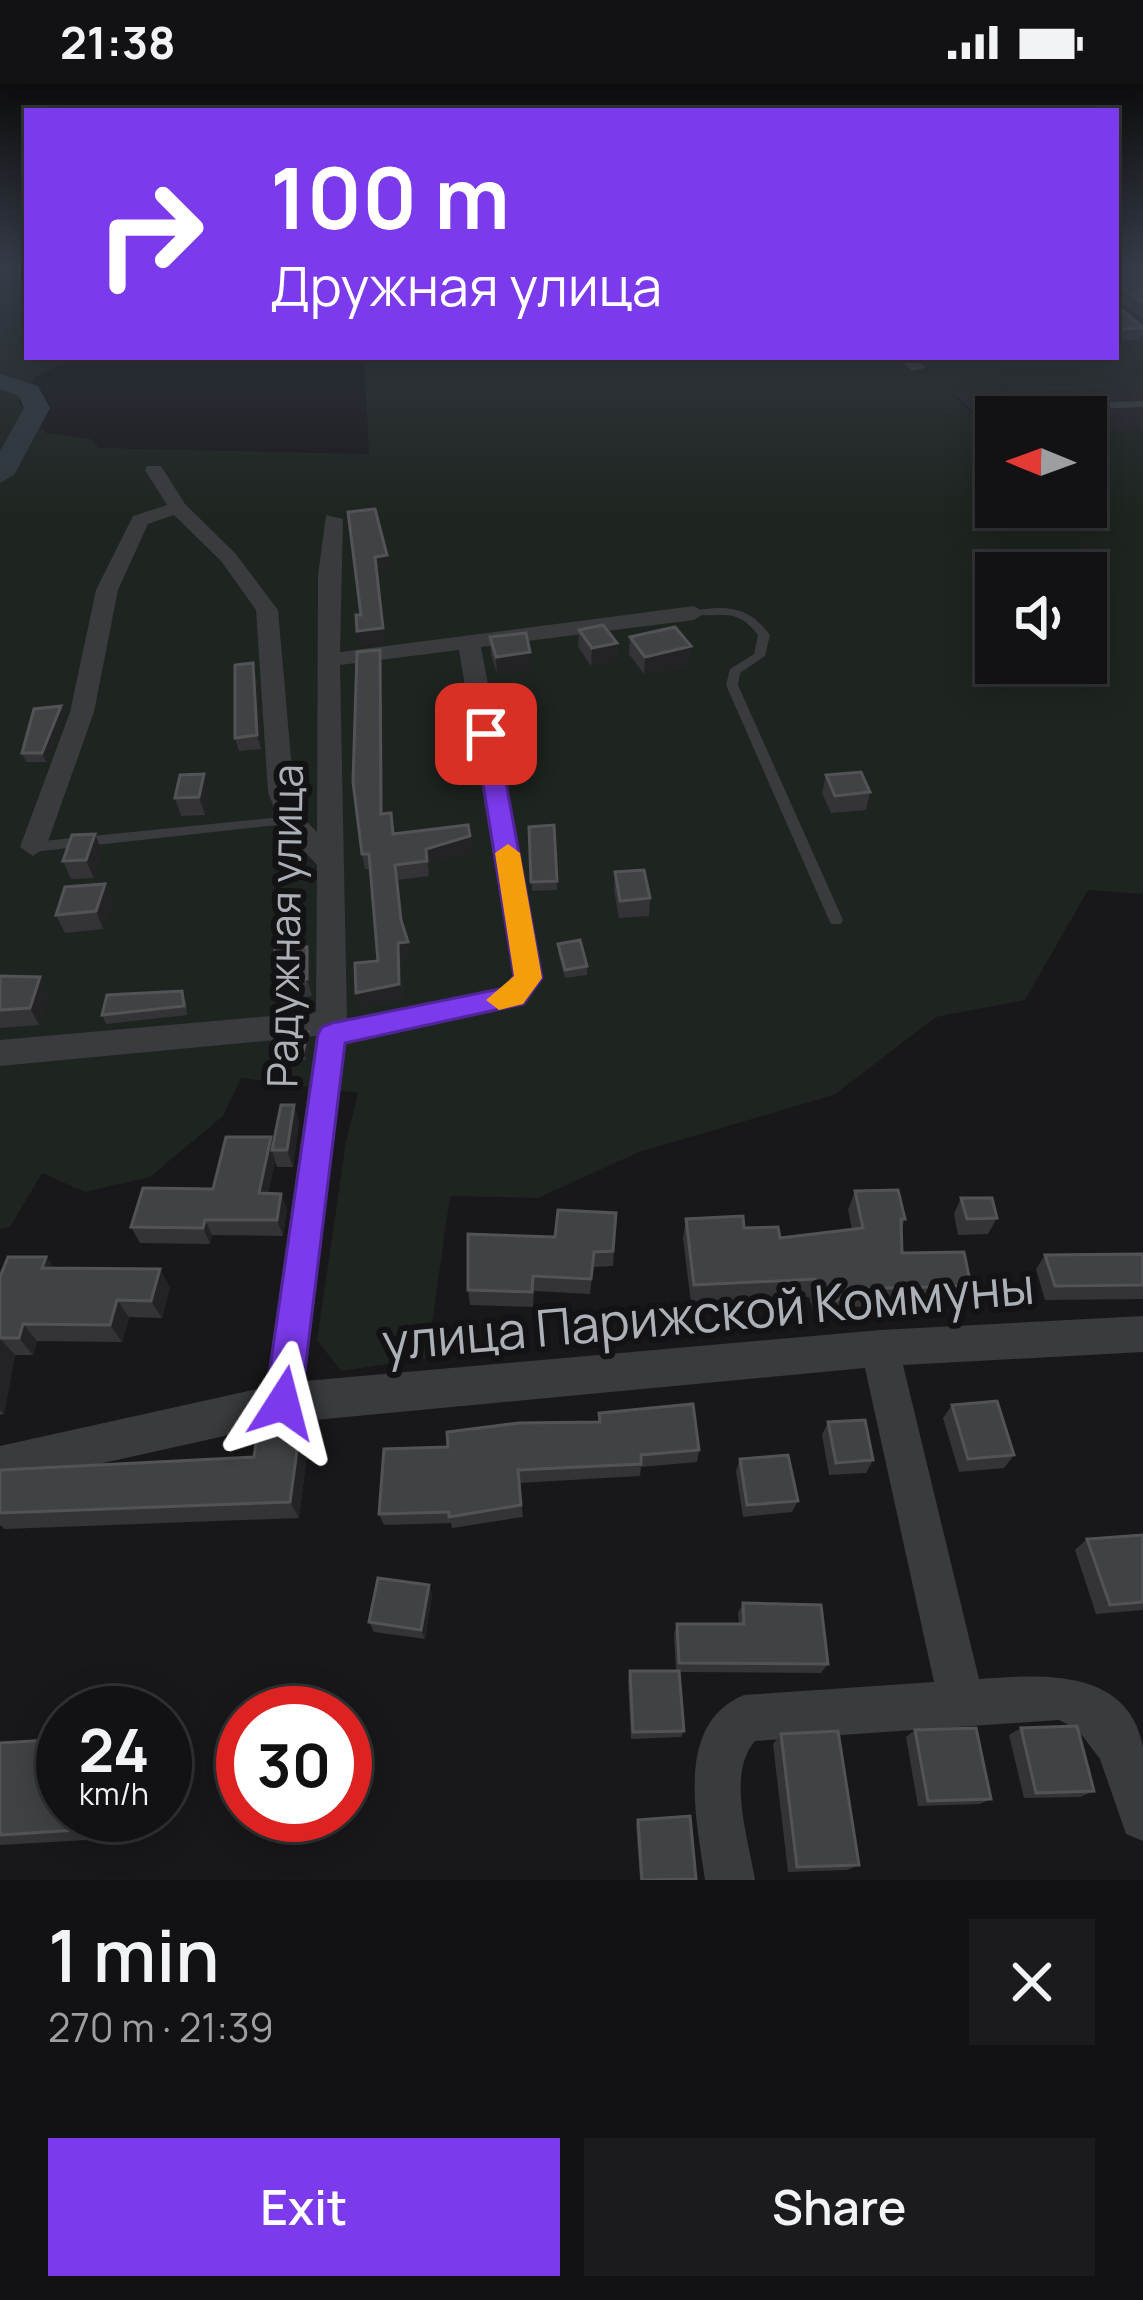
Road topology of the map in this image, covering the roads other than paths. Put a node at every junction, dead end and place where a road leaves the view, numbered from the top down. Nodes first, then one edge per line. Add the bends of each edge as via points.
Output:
1 (1143, 404) edge
2 (1107, 405) edge
3 (154, 470) dead end
4 (178, 508) junction
5 (333, 519) dead end
6 (694, 613) joint
7 (469, 642) junction
8 (329, 659) junction
9 (290, 820) junction
10 (33, 847) joint
11 (333, 866) junction
12 (836, 920) dead end
13 (332, 1029) junction
14 (0, 1053) edge
15 (1143, 1334) edge
16 (880, 1348) junction
17 (283, 1403) junction
18 (0, 1466) edge
19 (962, 1706) junction
20 (1143, 1817) edge
21 (730, 1880) edge

1 - 2 lane
3 - 4 street
4 - 9 street via 267,610 281,793
4 - 10 street via 140,520 107,590 82,712
5 - 8 street, Радужная улица
6 - 7 street
6 - 12 lane via 736,609 752,615 764,635 759,656 734,671 732,685
7 - 8 street
7 - 13 street via 528,978 514,997
8 - 11 street, Радужная улица
9 - 10 lane
9 - 11 street
11 - 13 street, Радужная улица
13 - 14 street
13 - 17 street, Радужная улица
15 - 16 street, улица Парижской Коммуны
16 - 17 street, улица Парижской Коммуны
16 - 19 street
17 - 18 street, улица Парижской Коммуны
19 - 20 street via 1080,1701 1118,1739
19 - 21 street via 744,1718 725,1733 717,1762

